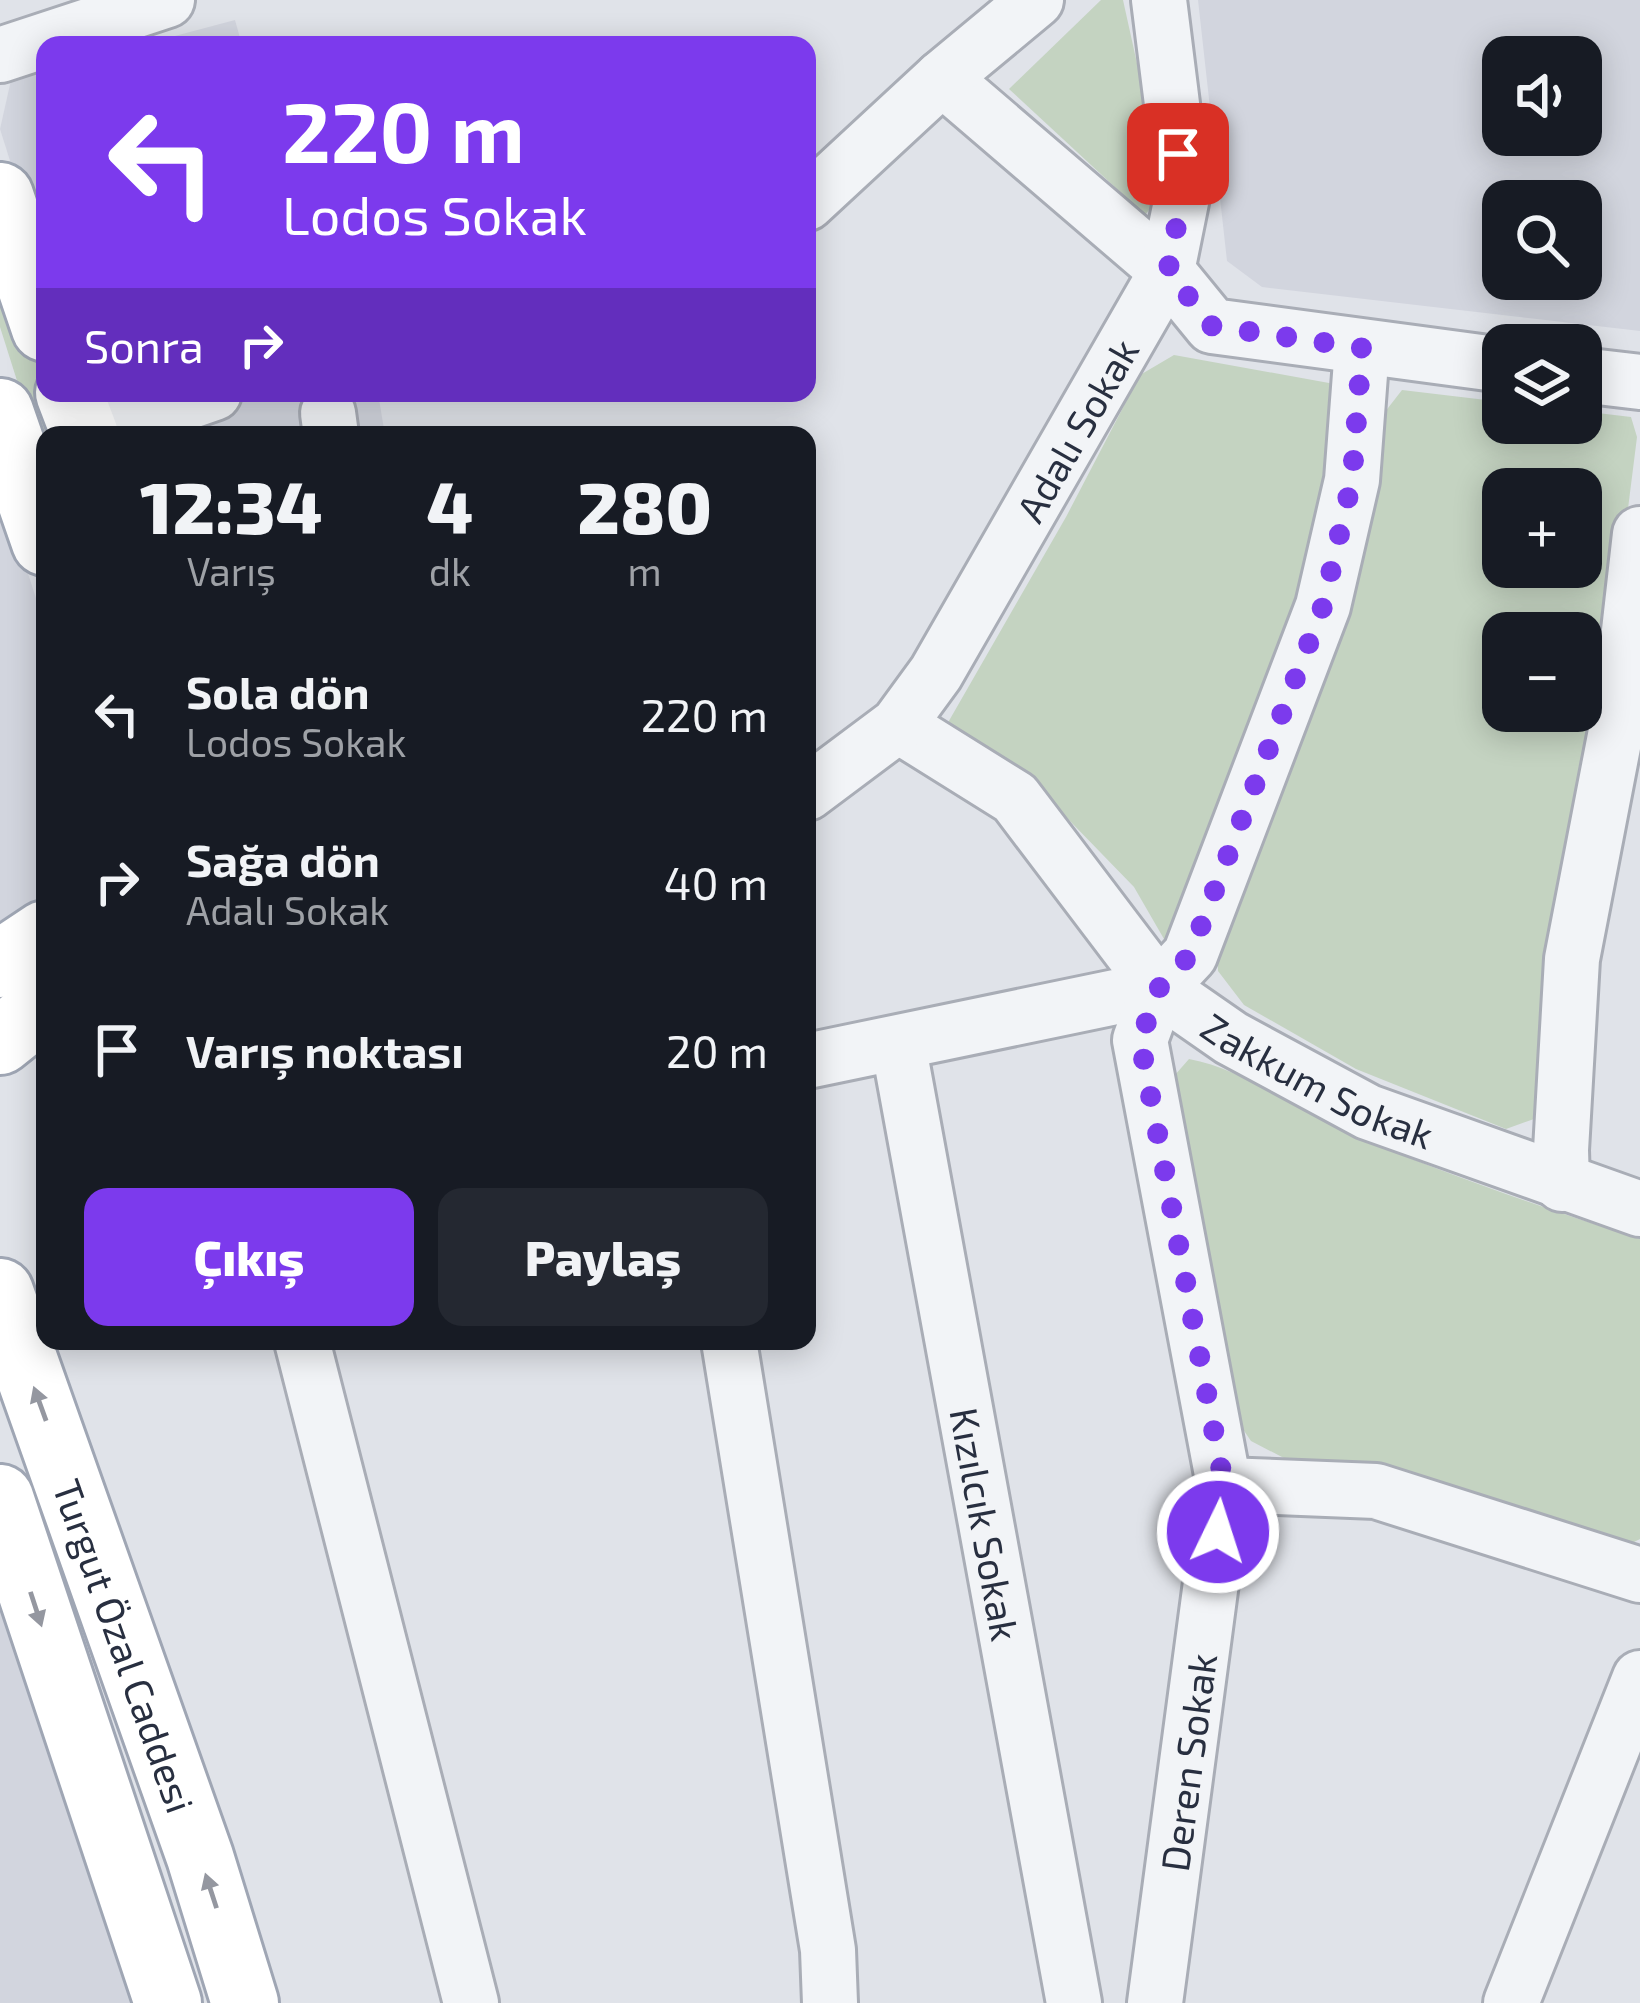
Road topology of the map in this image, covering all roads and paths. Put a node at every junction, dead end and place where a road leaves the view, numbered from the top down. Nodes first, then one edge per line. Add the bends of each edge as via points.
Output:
1 (166, 0) edge
2 (1036, 0) edge
3 (1159, 0) edge
4 (57, 36) edge
5 (36, 43) edge
6 (0, 55) edge
7 (941, 78) junction
8 (816, 195) edge
9 (0, 196) edge
10 (1168, 271) junction
11 (36, 302) edge
12 (1362, 348) junction
13 (1482, 362) edge
14 (1602, 377) edge
15 (1640, 382) edge
16 (187, 402) edge
17 (0, 412) edge
18 (116, 426) edge
19 (36, 516) edge
20 (1640, 534) edge
21 (898, 725) junction
22 (816, 786) edge
23 (36, 953) edge
24 (1159, 988) junction
25 (12, 1003) edge
26 (898, 1043) junction
27 (816, 1059) edge
28 (1562, 1184) junction
29 (1640, 1209) edge
30 (0, 1292) edge
31 (304, 1350) edge
32 (730, 1350) edge
33 (1224, 1485) junction
34 (0, 1498) edge
35 (1640, 1575) edge
36 (1640, 1678) edge
37 (168, 2003) edge
38 (245, 2003) edge
39 (471, 2003) edge
40 (830, 2003) edge
41 (1074, 2003) edge
42 (1156, 2003) edge
43 (1511, 2003) edge

1 - 4 street
2 - 7 street
3 - 10 street, Adalı Sokak via 1183,192
5 - 6 street
7 - 8 street
7 - 10 street
9 - 11 main road
10 - 12 street via 1212,326
10 - 21 street, Adalı Sokak via 1008,554
12 - 13 street
12 - 24 street, Deren Sokak via 1352,480 1323,606 1190,955
14 - 15 street
16 - 18 street
17 - 19 main road
20 - 28 street via 1620,710 1572,959
21 - 22 street, Adalı Sokak
21 - 24 street, Zakkum Sokak via 1015,799
23 - 25 main road
24 - 26 street
24 - 28 street, Zakkum Sokak via 1231,1038 1368,1112
24 - 33 street, Deren Sokak via 1140,1040
26 - 27 street
26 - 41 street, Kızılcık Sokak
28 - 29 street, Zakkum Sokak
38 -> 30 main road, Turgut Özal Caddesi
31 - 39 street
32 - 40 street
33 - 35 street via 1376,1491
33 - 42 street, Deren Sokak
34 -> 37 main road, Turgut Özal Caddesi
36 - 43 street

